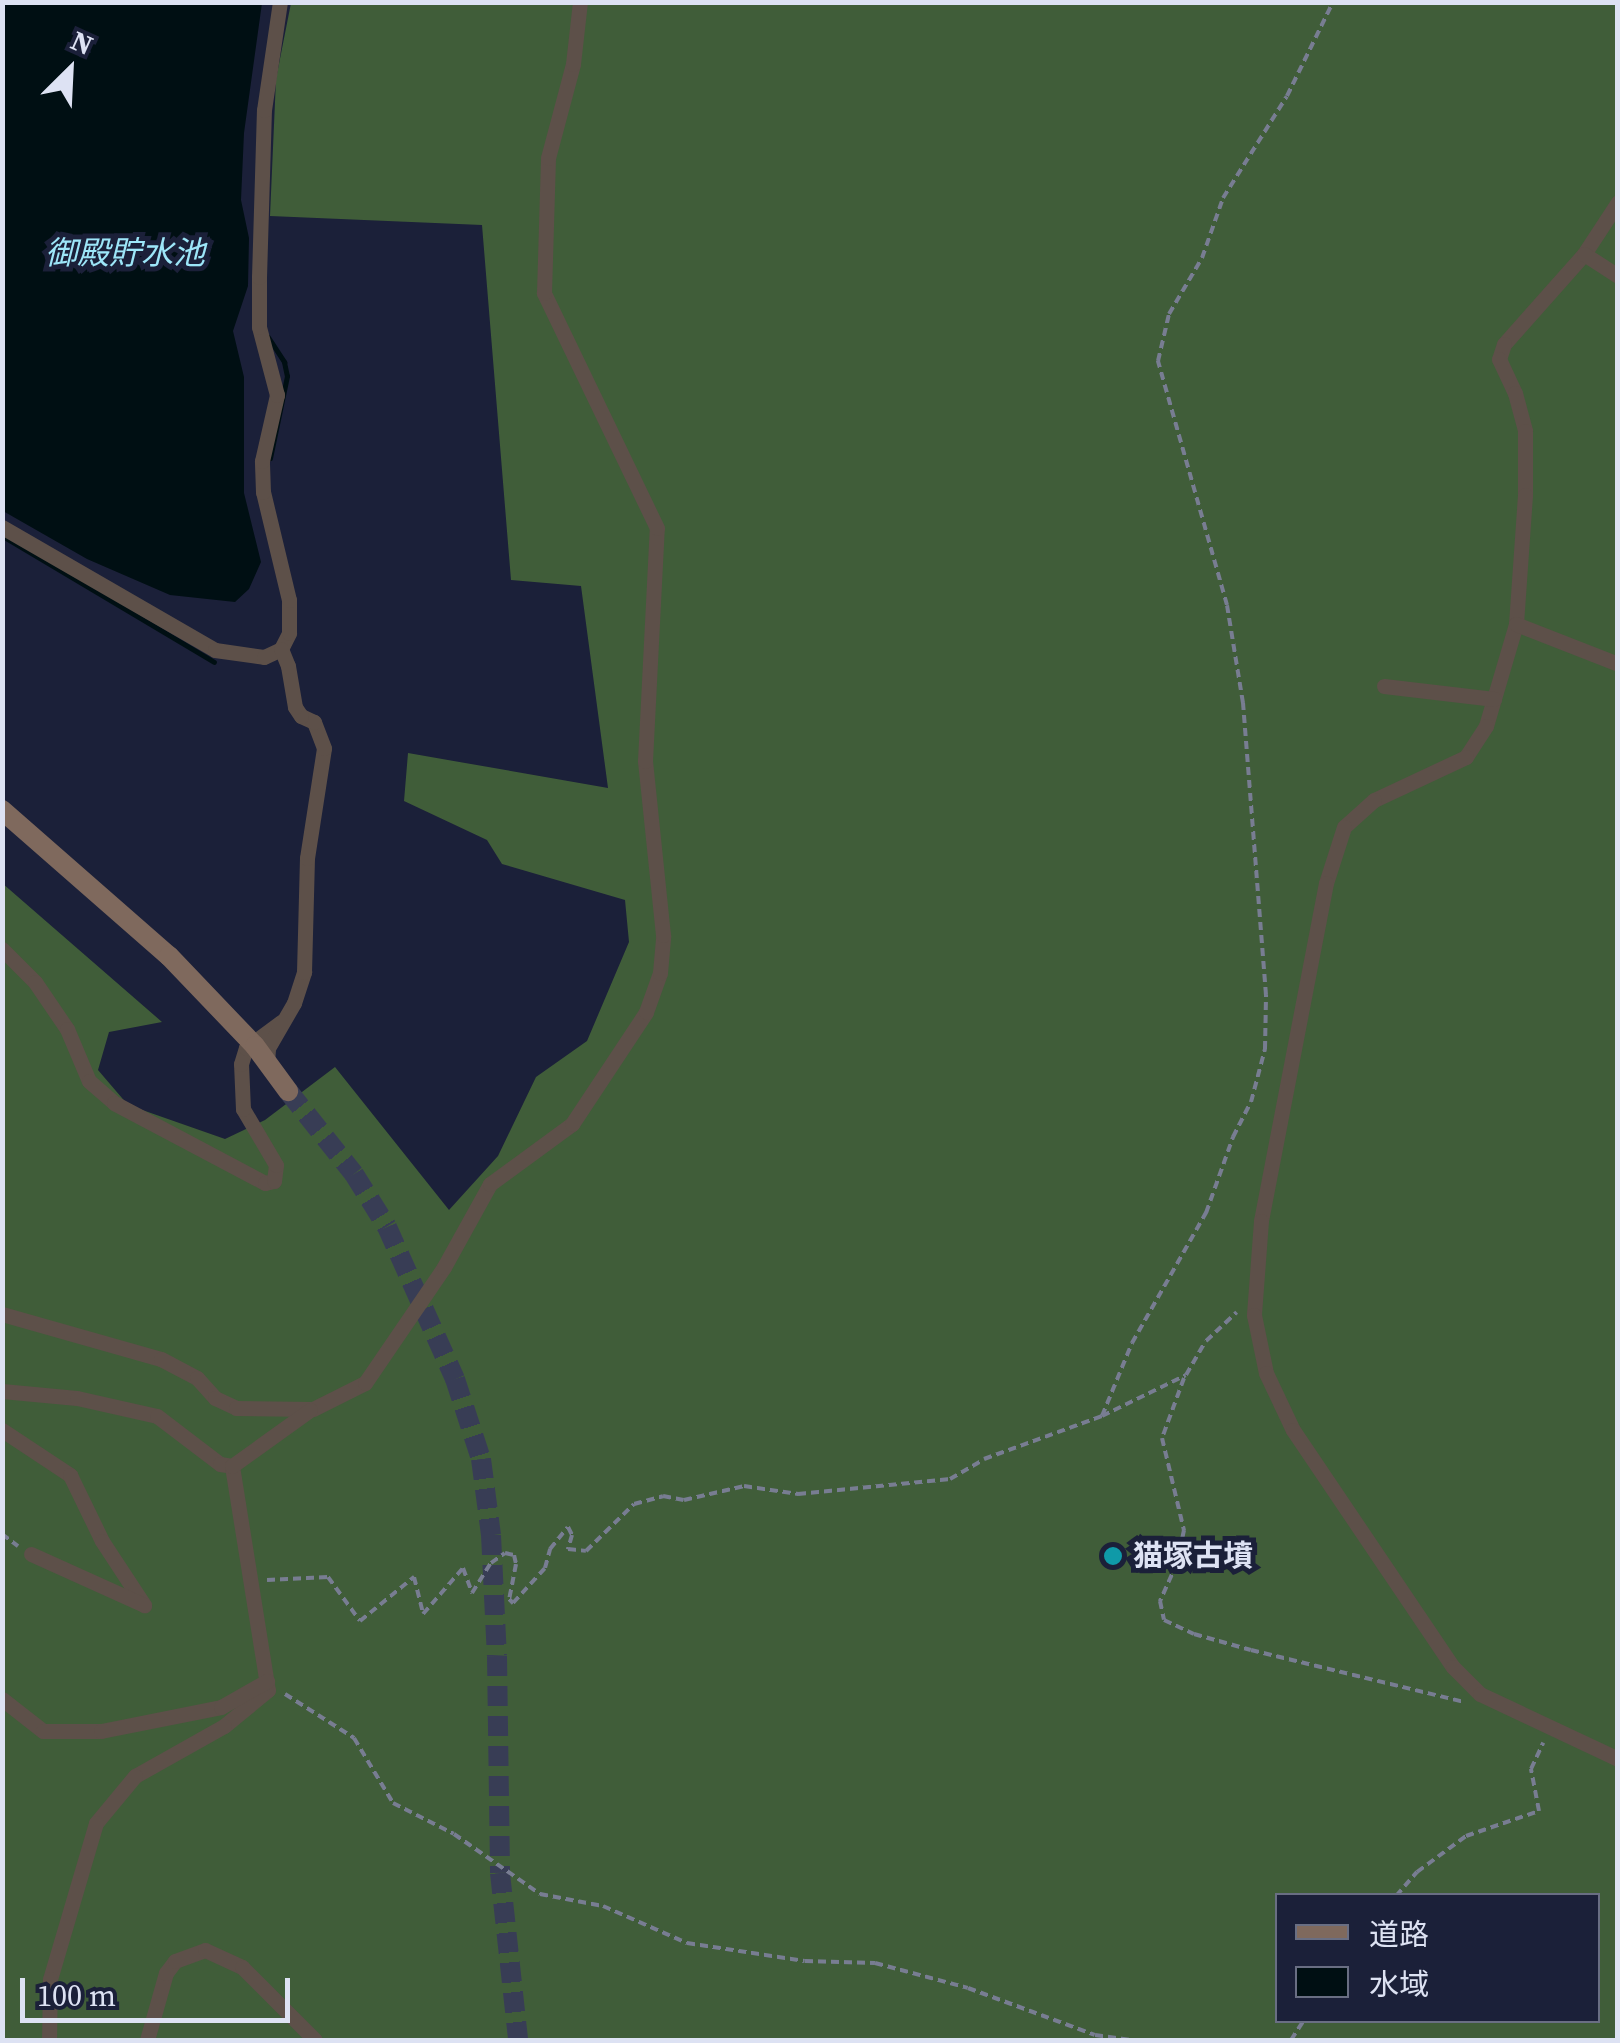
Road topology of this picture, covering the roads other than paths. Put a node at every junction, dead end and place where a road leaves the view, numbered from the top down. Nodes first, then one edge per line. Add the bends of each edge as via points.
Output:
1 (280, 2) edge
2 (580, 2) edge
3 (1618, 202) edge
4 (1584, 254) junction
5 (1618, 276) edge
6 (2, 527) edge
7 (1516, 624) junction
8 (281, 649) junction
9 (1616, 658) edge
10 (1384, 686) dead end
11 (1494, 699) junction
12 (2, 810) edge
13 (2, 949) edge
14 (281, 1022) junction
15 (267, 1062) junction
16 (288, 1091) tunnel mouth
17 (2, 1314) edge
18 (2, 1391) edge
19 (313, 1408) junction
20 (2, 1430) edge
21 (232, 1466) junction
22 (30, 1554) dead end
23 (267, 1681) junction
24 (2, 1699) edge
25 (1618, 1759) edge
26 (49, 2040) edge
27 (147, 2040) edge
28 (315, 2040) edge

1 - 8 street via 264,110 260,327 277,395 262,460 263,492 289,600 289,632
2 - 19 street via 573,64 548,158 544,293 656,528 644,762 663,935 660,973 623,1052 572,1124 490,1184 444,1267 365,1383
3 - 4 street
4 - 5 street
4 - 7 street via 1504,344 1500,359 1525,431
6 - 8 street via 215,650 264,657
7 - 9 street
7 - 11 street
8 - 14 street via 295,707 314,722 324,748 307,858 308,947 294,1002
10 - 11 street
11 - 25 street via 1466,757 1374,800 1344,826 1326,883 1265,1202 1254,1315 1266,1373 1293,1430 1442,1652 1480,1694
12 - 15 street via 170,956
13 - 14 street via 67,1028 89,1081 114,1103 265,1184 274,1181 276,1166 243,1109 241,1064 246,1048
14 - 15 street
15 - 16 street
17 - 19 street via 161,1360 236,1408
18 - 21 street via 77,1398 157,1416
19 - 21 street
20 - 22 street via 70,1475 144,1606
21 - 23 street
23 - 24 street via 220,1707 102,1731 43,1731
23 - 26 street via 268,1690 251,1708 135,1776 96,1823 50,1979
27 - 28 street via 166,1974 176,1961 205,1950 242,1967

